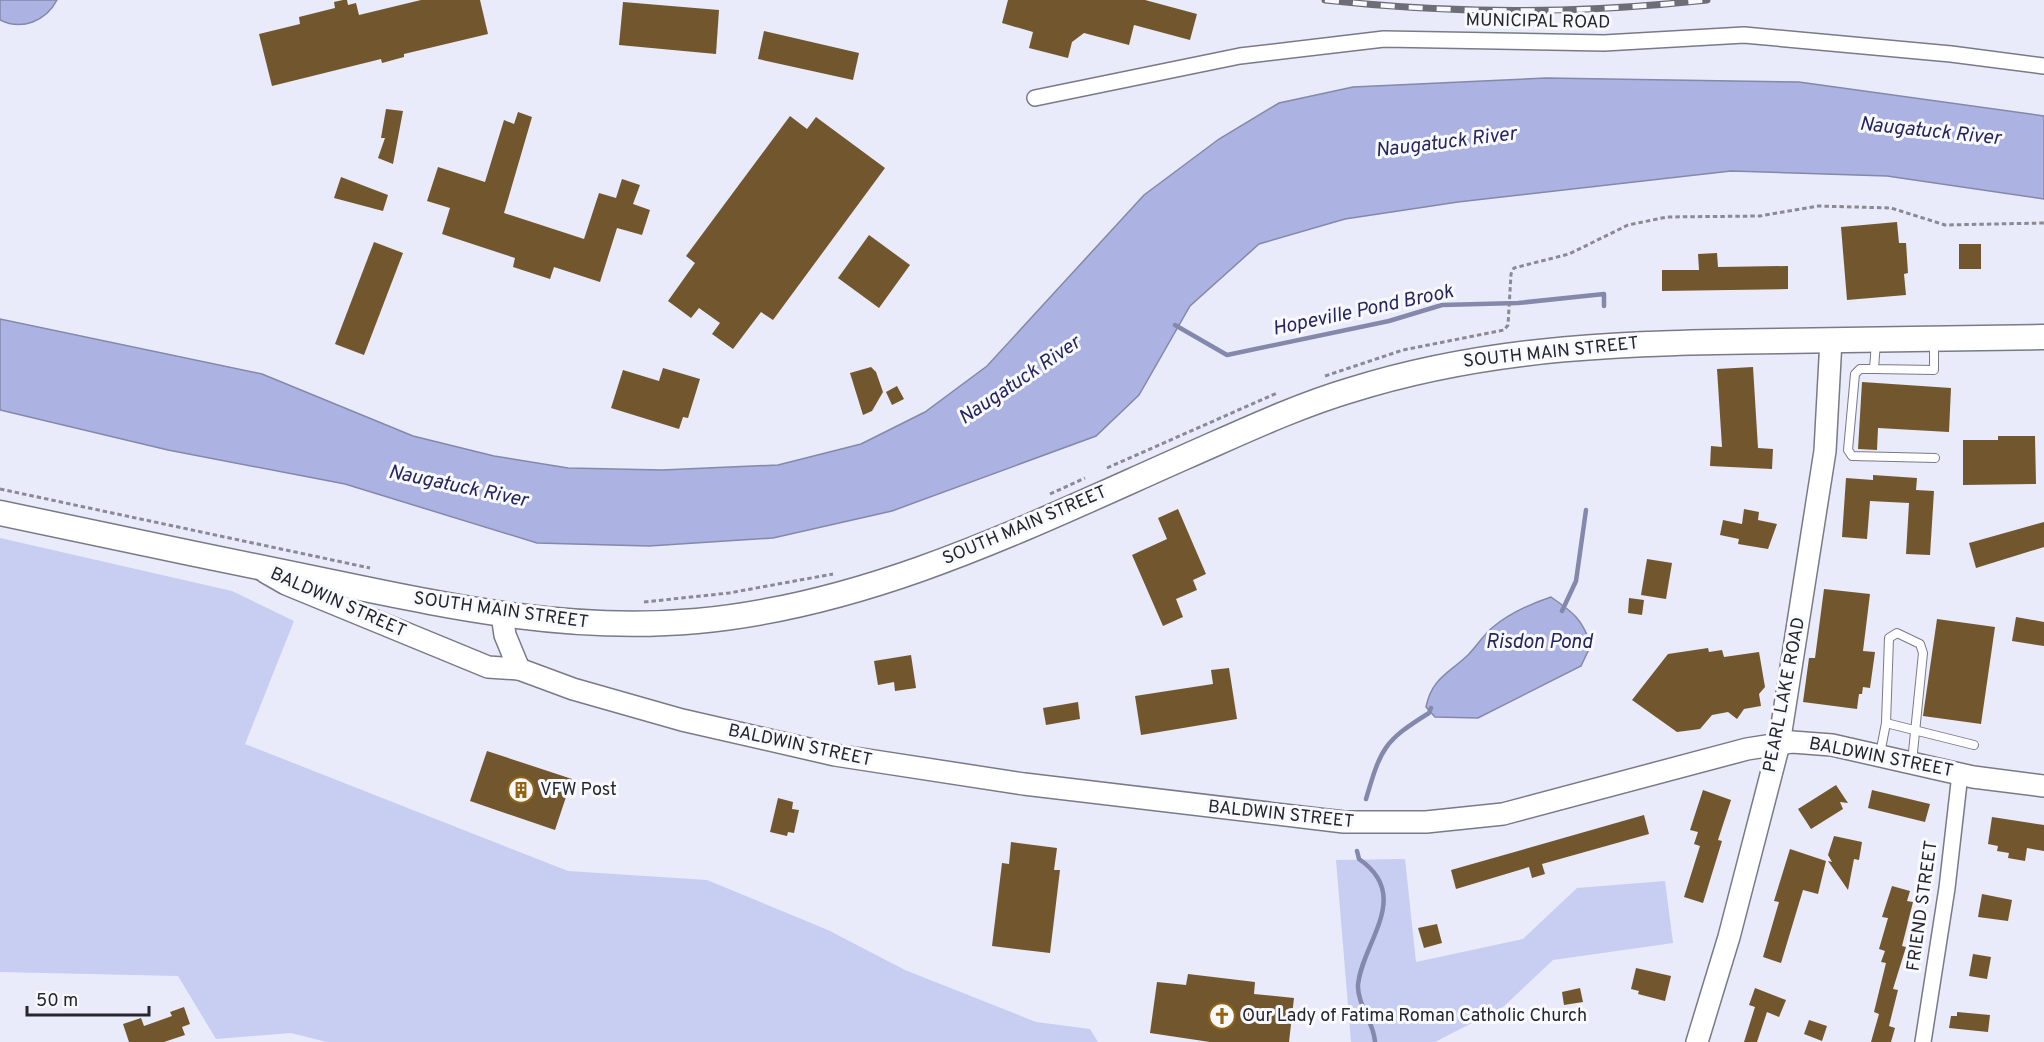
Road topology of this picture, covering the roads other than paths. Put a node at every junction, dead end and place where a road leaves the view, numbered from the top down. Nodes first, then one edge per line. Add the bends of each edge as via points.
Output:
1 (2044, 66) edge
2 (1035, 98) dead end
3 (2044, 337) edge
4 (1876, 339) junction
5 (1934, 339) junction
6 (1831, 340) junction
7 (1874, 369) junction
8 (1935, 458) dead end
9 (0, 513) edge
10 (260, 568) junction
11 (502, 615) junction
12 (519, 669) junction
13 (1886, 723) junction
14 (1915, 732) junction
15 (1779, 744) junction
16 (1974, 745) dead end
17 (1880, 756) junction
18 (1912, 764) junction
19 (1960, 774) junction
20 (2044, 786) edge
21 (1697, 1042) edge
22 (1923, 1042) edge

1 - 2 street, MUNICIPAL ROAD via 1744,35 1604,43 1384,39 1240,56
3 - 5 main road, SOUTH MAIN STREET
4 - 5 main road, SOUTH MAIN STREET
4 - 6 main road, SOUTH MAIN STREET
4 - 7 lane
5 - 7 lane via 1934,370
6 - 11 main road, SOUTH MAIN STREET via 1587,347 1452,363 1308,404 984,546 837,595 765,612 687,622 575,624
6 - 15 main road, PEARL LAKE ROAD via 1825,451
7 - 8 lane via 1860,369 1855,374 1848,450 1852,456
9 - 10 main road, SOUTH MAIN STREET
10 - 11 main road, SOUTH MAIN STREET
10 - 12 main road, BALDWIN STREET via 280,582 488,667
11 - 12 main road via 505,635
12 - 15 main road, BALDWIN STREET via 682,720 835,755 1024,784 1344,822 1426,822 1503,814 1747,749
13 - 14 lane
13 - 14 lane via 1889,638 1897,633 1920,644 1923,653
13 - 17 lane
14 - 16 lane
14 - 18 lane
15 - 17 main road, BALDWIN STREET via 1822,744
15 - 21 main road, PEARL LAKE ROAD
17 - 18 main road, BALDWIN STREET
18 - 19 main road, BALDWIN STREET
19 - 20 main road, BALDWIN STREET
19 - 22 street, FRIEND STREET

